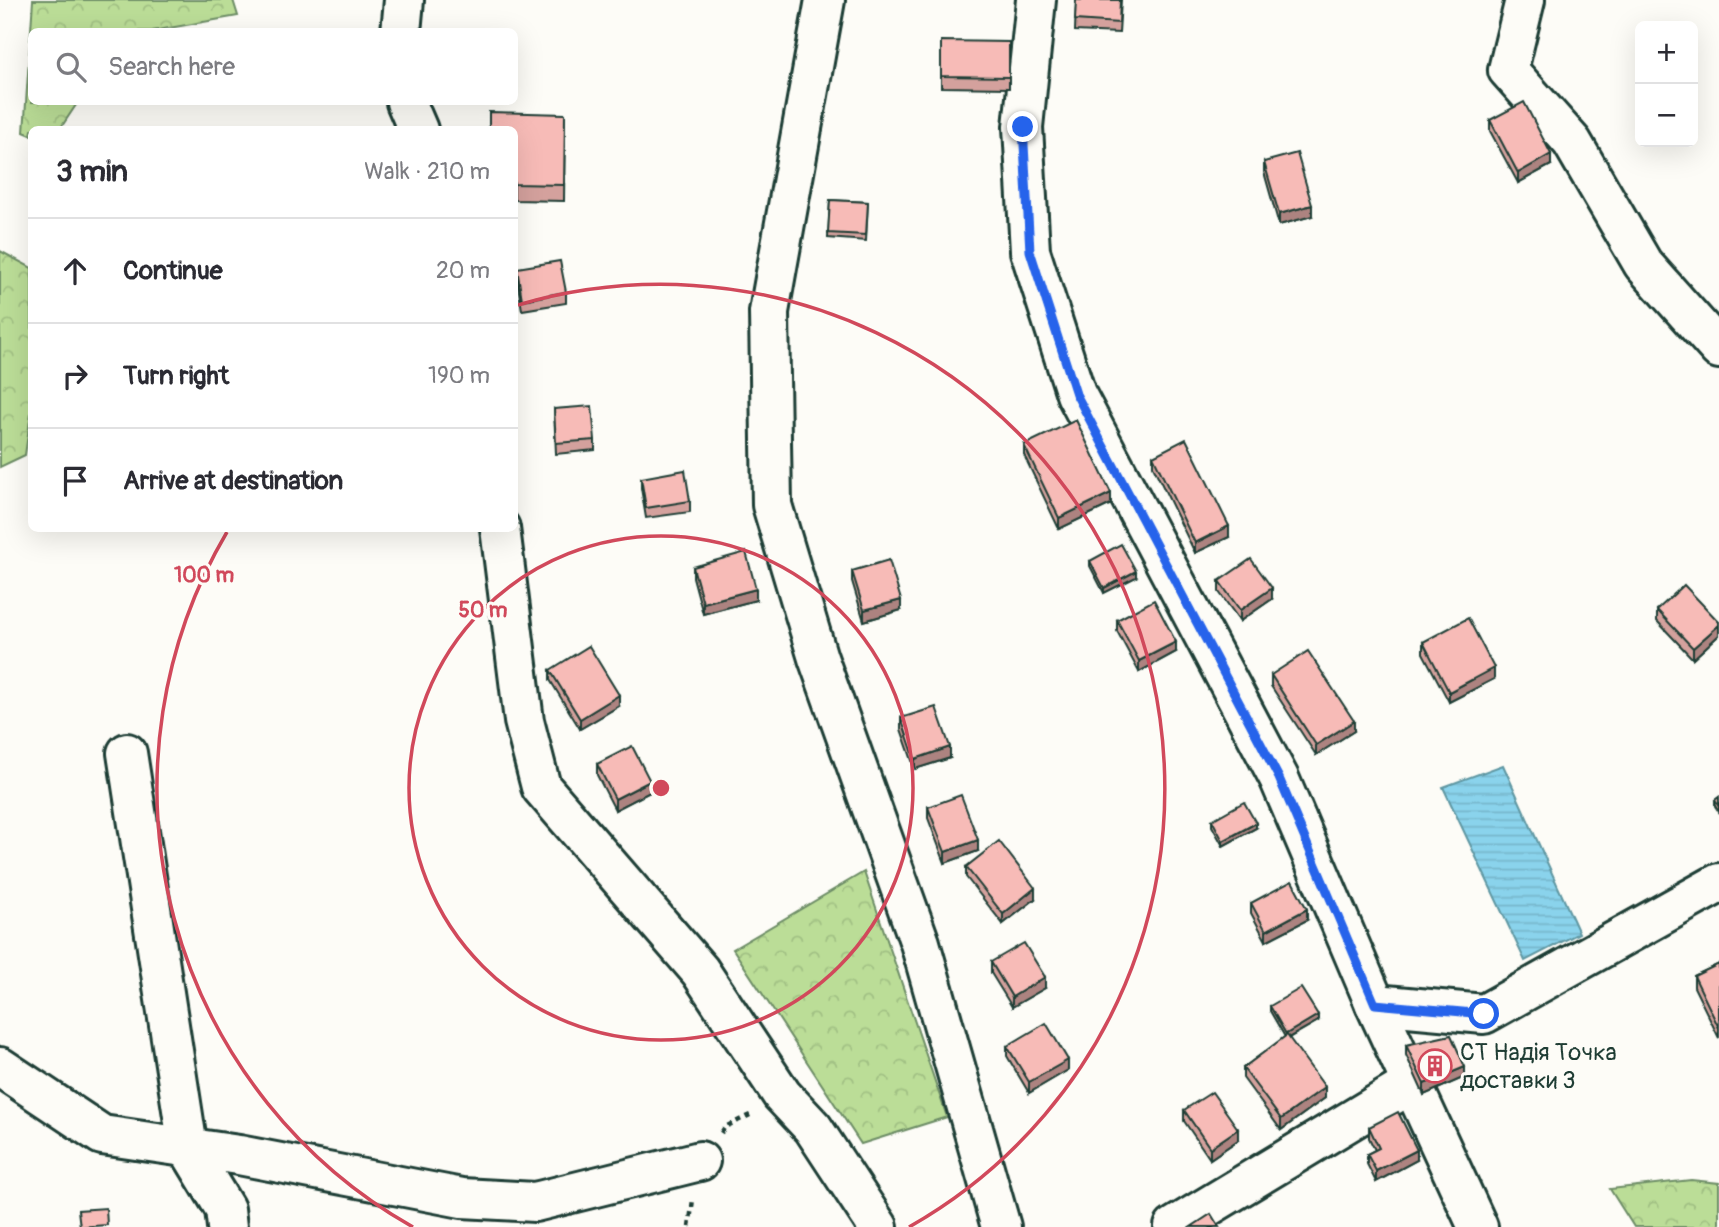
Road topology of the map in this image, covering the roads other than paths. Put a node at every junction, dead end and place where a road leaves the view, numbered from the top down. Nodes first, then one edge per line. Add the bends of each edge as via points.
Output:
1 (404, 0) edge
2 (825, 0) edge
3 (1036, 0) edge
4 (1525, 0) edge
5 (401, 28) edge
6 (408, 105) edge
7 (416, 126) edge
8 (1719, 349) edge
9 (500, 532) edge
10 (127, 753) dead end
11 (1719, 883) edge
12 (1375, 1004) junction
13 (0, 1066) edge
14 (1411, 1084) junction
15 (188, 1148) junction
16 (700, 1161) dead end
17 (227, 1227) edge
18 (878, 1227) edge
19 (1001, 1227) edge
20 (1174, 1227) edge
21 (1478, 1227) edge

1 - 5 street
2 - 19 street via 769,312 772,505 818,658 920,943
3 - 12 street via 1023,127 1030,251 1076,394 1279,778
4 - 8 street via 1508,70 1572,142 1643,264
6 - 7 street
9 - 18 street via 524,721 541,787 700,971
10 - 15 street
11 - 12 street via 1484,1014
12 - 14 street
13 - 15 street via 102,1135
14 - 20 street
14 - 21 street
15 - 16 street via 462,1198 535,1202
15 - 17 street via 225,1209

